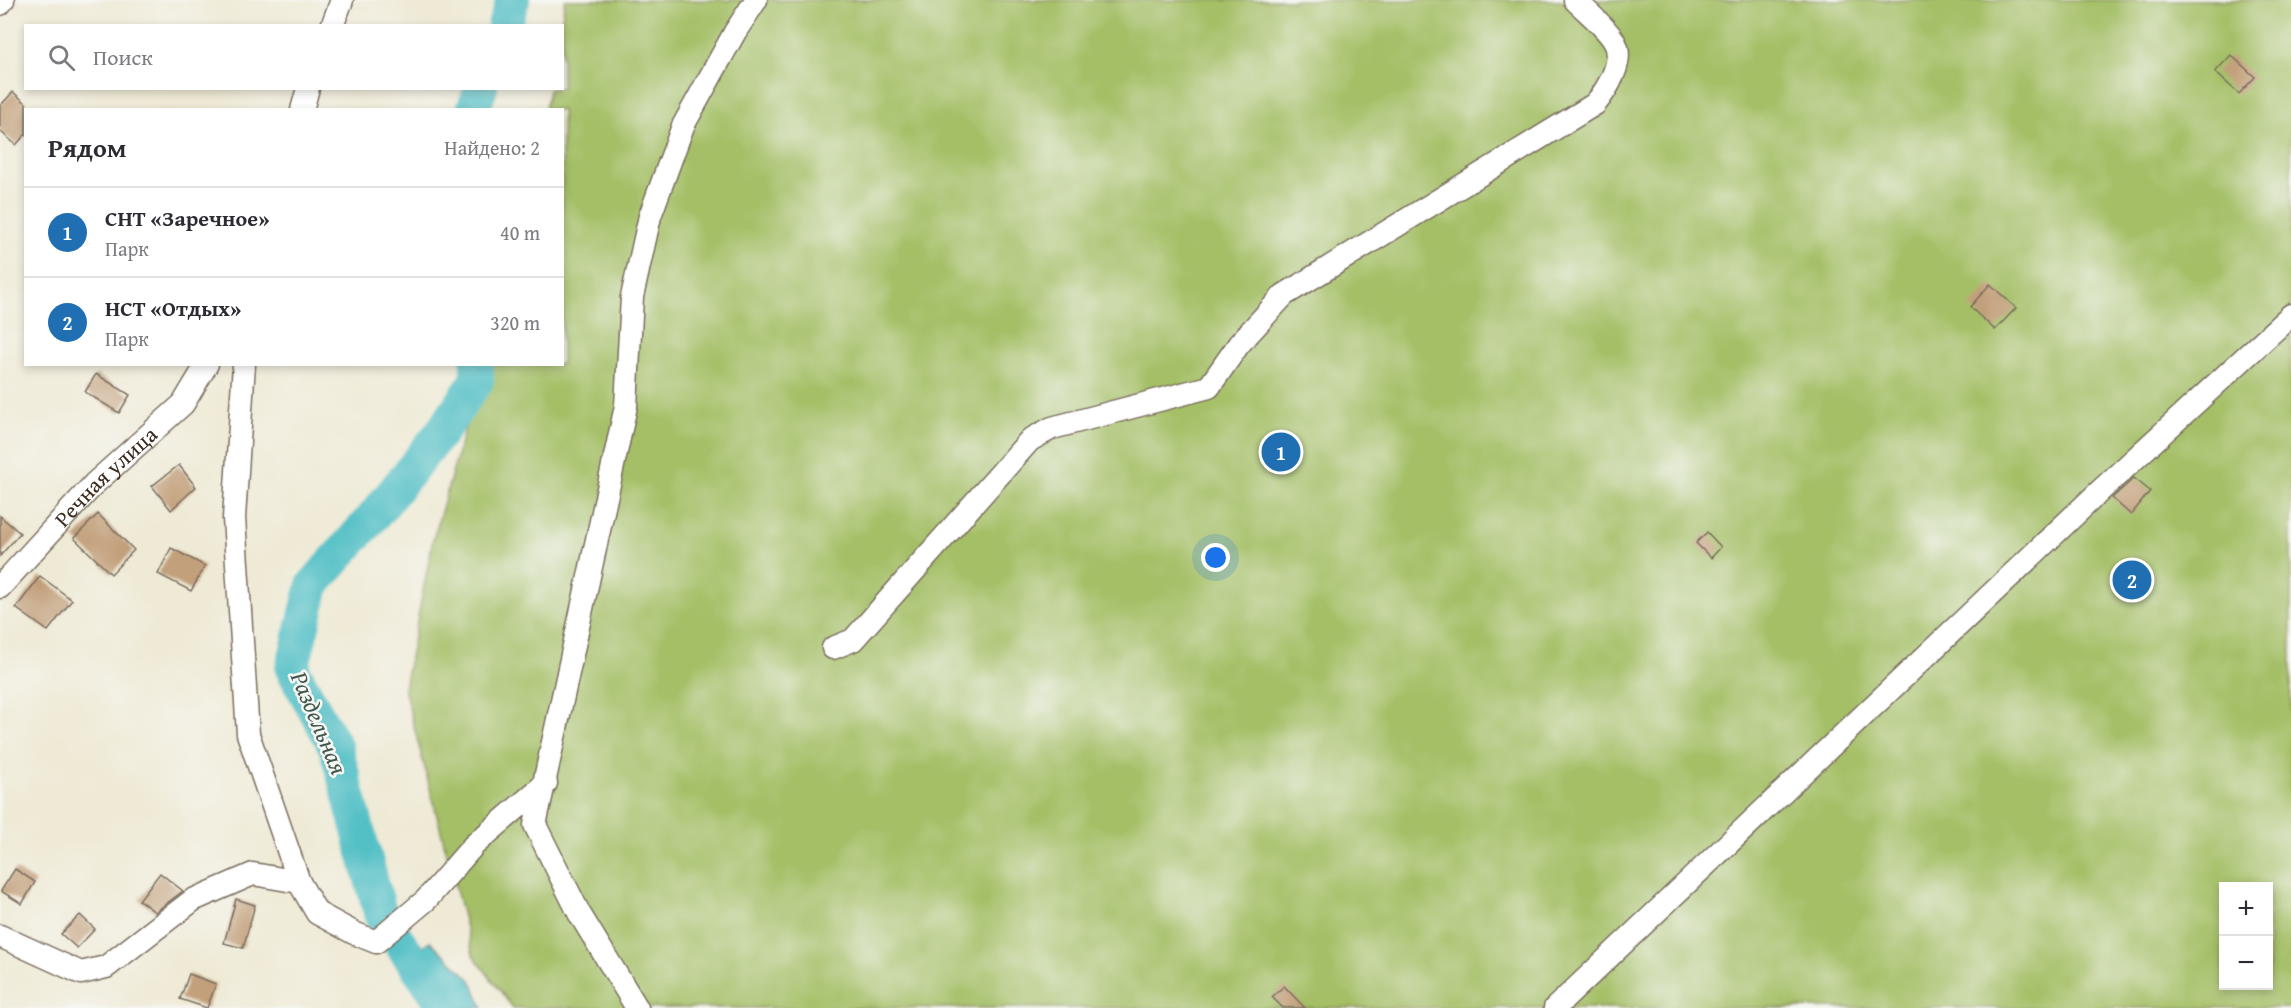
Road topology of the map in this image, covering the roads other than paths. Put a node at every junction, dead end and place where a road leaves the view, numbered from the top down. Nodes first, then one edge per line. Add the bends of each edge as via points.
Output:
1 (3, 0) edge
2 (342, 0) edge
3 (756, 0) edge
4 (1575, 0) edge
5 (0, 4) edge
6 (333, 24) edge
7 (307, 90) edge
8 (303, 108) edge
9 (2291, 315) edge
10 (206, 366) edge
11 (243, 366) edge
12 (0, 586) edge
13 (833, 648) dead end
14 (546, 783) junction
15 (299, 882) junction
16 (0, 936) edge
17 (638, 1008) edge
18 (1555, 1008) edge

1 - 5 street
2 - 6 street
3 - 14 street via 683,126 650,216 633,297 626,406
4 - 13 street via 1616,42 1617,64 1608,90 1595,104 1284,295 1239,344 1209,387 1052,428 1030,440 853,640
7 - 8 street
9 - 18 street
10 - 12 street, Речная улица via 183,404 95,483
11 - 15 street via 234,518 248,734
14 - 15 street via 474,845 426,900 376,942 317,913
14 - 17 street via 535,825 579,913
15 - 16 street via 253,874 193,900 106,967 81,973

